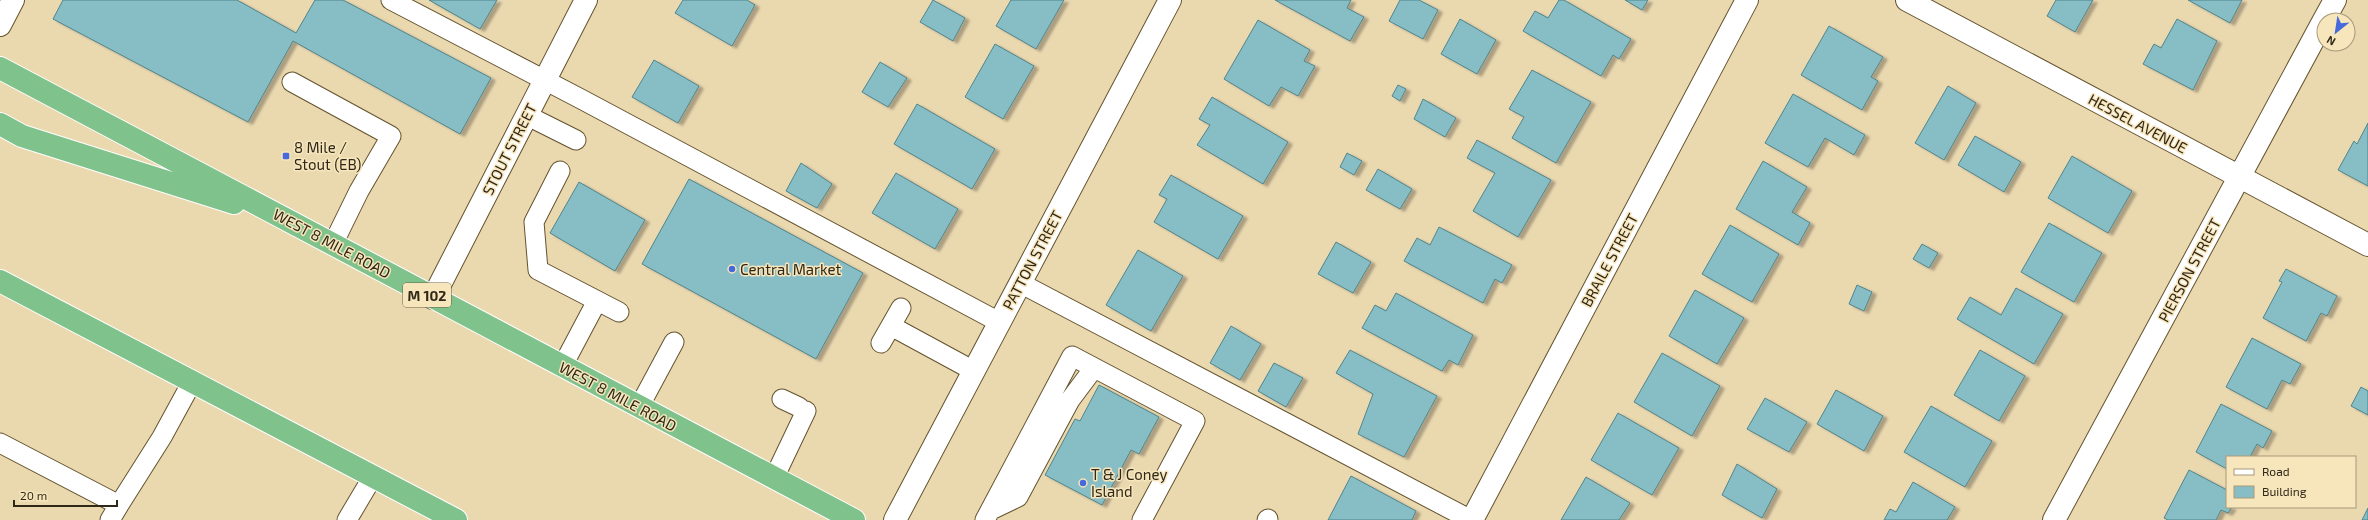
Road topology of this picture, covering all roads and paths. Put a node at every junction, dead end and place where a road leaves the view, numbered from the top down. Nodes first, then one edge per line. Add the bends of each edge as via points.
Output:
1 (13, 0) edge
2 (391, 0) edge
3 (586, 0) edge
4 (1170, 0) edge
5 (1747, 0) edge
6 (1907, 0) edge
7 (2335, 0) edge
8 (2328, 12) edge
9 (0, 25) edge
10 (2316, 35) edge
11 (0, 68) edge
12 (543, 80) junction
13 (292, 82) dead end
14 (526, 115) junction
15 (0, 124) edge
16 (576, 140) dead end
17 (560, 171) dead end
18 (2240, 176) junction
19 (286, 219) junction
20 (333, 244) junction
21 (2368, 245) edge
22 (0, 281) edge
23 (1020, 283) junction
24 (433, 298) junction
25 (597, 301) junction
26 (901, 308) dead end
27 (619, 312) dead end
28 (999, 322) junction
29 (891, 326) junction
30 (674, 342) dead end
31 (881, 343) dead end
32 (562, 366) junction
33 (974, 371) junction
34 (192, 382) junction
35 (782, 399) dead end
36 (639, 407) junction
37 (0, 443) edge
38 (372, 478) junction
39 (774, 478) junction
40 (114, 513) edge
41 (988, 515) edge
42 (348, 520) edge
43 (456, 520) edge
44 (854, 520) edge
45 (896, 520) edge
46 (1142, 520) edge
47 (1471, 520) edge
48 (2054, 520) edge

1 - 9 street
2 - 12 lane
3 - 12 street, STOUT STREET
4 - 23 street, PATTON STREET
5 - 47 street, BRAILE STREET
6 - 18 street, HESSEL AVENUE
7 - 8 street, PIERSON STREET
10 - 18 street, PIERSON STREET
11 - 19 highway, WEST 8 MILE ROAD / M 102
12 - 14 street, STOUT STREET
12 - 28 lane
13 - 20 lane via 391,136 359,191
14 - 16 lane
14 - 24 street, STOUT STREET
15 - 19 highway via 22,136
17 - 25 lane via 534,222 538,270
18 - 21 street, HESSEL AVENUE
18 - 48 street, PIERSON STREET
19 - 20 highway, WEST 8 MILE ROAD / M 102
20 - 24 highway, WEST 8 MILE ROAD / M 102
22 - 34 highway
23 - 28 street, PATTON STREET
23 - 47 lane
24 - 32 highway, WEST 8 MILE ROAD / M 102
25 - 27 lane
25 - 32 lane
26 - 29 lane
28 - 33 street, PATTON STREET
29 - 31 lane
29 - 33 lane
30 - 36 lane
32 - 36 highway, WEST 8 MILE ROAD / M 102
33 - 45 street, PATTON STREET
34 - 38 highway
34 - 40 lane via 162,437
35 - 39 lane via 802,409
36 - 39 highway, WEST 8 MILE ROAD / M 102
37 - 40 lane
38 - 42 lane
38 - 43 highway
39 - 44 highway, WEST 8 MILE ROAD / M 102
41 - 46 lane via 1072,356 1195,421

